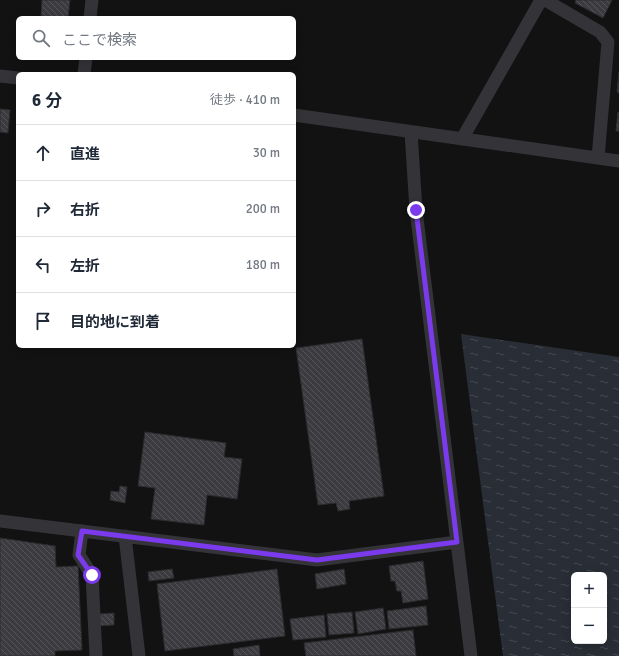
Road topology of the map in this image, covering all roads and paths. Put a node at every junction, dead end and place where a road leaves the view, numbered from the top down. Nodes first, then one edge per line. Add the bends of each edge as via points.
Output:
1 (92, 0) edge
2 (542, 0) edge
3 (545, 0) edge
4 (90, 16) edge
5 (86, 60) edge
6 (84, 72) edge
7 (0, 76) edge
8 (16, 78) edge
9 (296, 115) edge
10 (411, 132) junction
11 (462, 139) junction
12 (598, 158) junction
13 (619, 161) edge
14 (0, 521) edge
15 (82, 531) junction
16 (125, 536) junction
17 (457, 542) junction
18 (96, 656) edge
19 (139, 656) edge
20 (471, 656) edge

1 - 4 street
2 - 11 street
3 - 12 street via 600,32 608,42
5 - 6 street
7 - 8 street
9 - 10 street
10 - 11 street
10 - 17 street via 416,210
11 - 12 street
12 - 13 street
14 - 15 street
15 - 16 street
15 - 18 street via 78,555 92,575
16 - 17 street via 317,560
16 - 19 street
17 - 20 street

